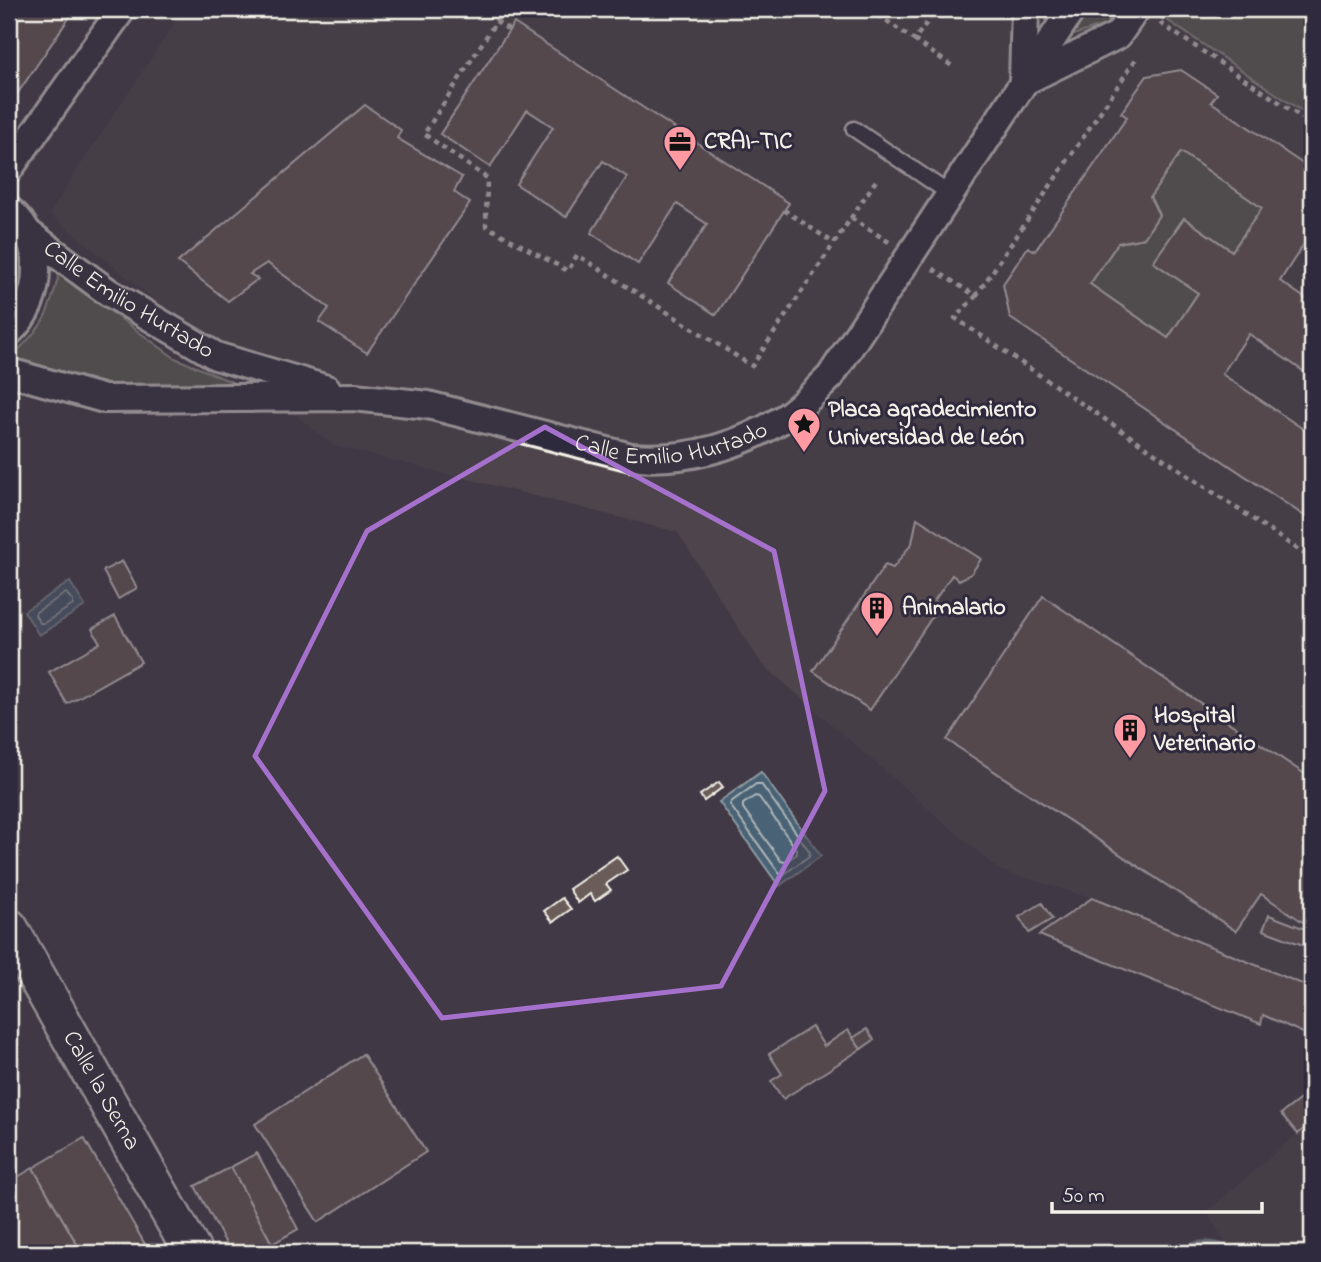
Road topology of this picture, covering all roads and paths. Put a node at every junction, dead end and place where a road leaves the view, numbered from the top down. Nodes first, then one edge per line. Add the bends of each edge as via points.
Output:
1 (122, 9) edge
2 (503, 9) edge
3 (870, 9) edge
4 (937, 9) edge
5 (1025, 9) edge
6 (1072, 9) edge
7 (1136, 9) edge
8 (1170, 9) edge
9 (495, 21) junction
10 (1160, 23) junction
11 (509, 30) dead end
12 (1152, 34) dead end
13 (914, 40) junction
14 (1145, 46) dead end
15 (952, 66) dead end
16 (1023, 82) junction
17 (1312, 124) edge
18 (854, 129) dead end
19 (9, 169) edge
20 (877, 179) dead end
21 (950, 194) junction
22 (9, 210) edge
23 (784, 210) dead end
24 (851, 218) junction
25 (28, 233) junction
26 (834, 243) junction
27 (894, 245) dead end
28 (923, 263) dead end
29 (976, 296) junction
30 (9, 332) edge
31 (9, 372) edge
32 (354, 397) junction
33 (1312, 559) edge
34 (9, 928) edge
35 (193, 1253) edge

1 - 19 street
2 - 9 path
3 - 13 path
4 - 13 path
5 - 16 street
6 - 16 street, Calle Emilio Hurtado
7 - 16 street via 1118,35
8 - 10 path
9 - 11 path
9 - 26 path via 424,134 487,178 486,226 568,271 577,256 752,366
10 - 12 path
10 - 17 path
13 - 15 path
14 - 29 path
16 - 21 street, Calle Emilio Hurtado
18 - 21 lane
20 - 24 path
21 - 32 street, Calle Emilio Hurtado via 830,377 783,419 739,441 692,456 662,460 631,457 428,405
22 - 25 street
23 - 26 path
24 - 26 path
24 - 27 path
25 - 30 street via 36,258 36,284 27,309
25 - 32 street, Calle Emilio Hurtado via 108,292 216,356
28 - 29 path
29 - 33 path via 955,318
31 - 32 street, Calle Emilio Hurtado via 104,399
34 - 35 street, Calle la Serna

